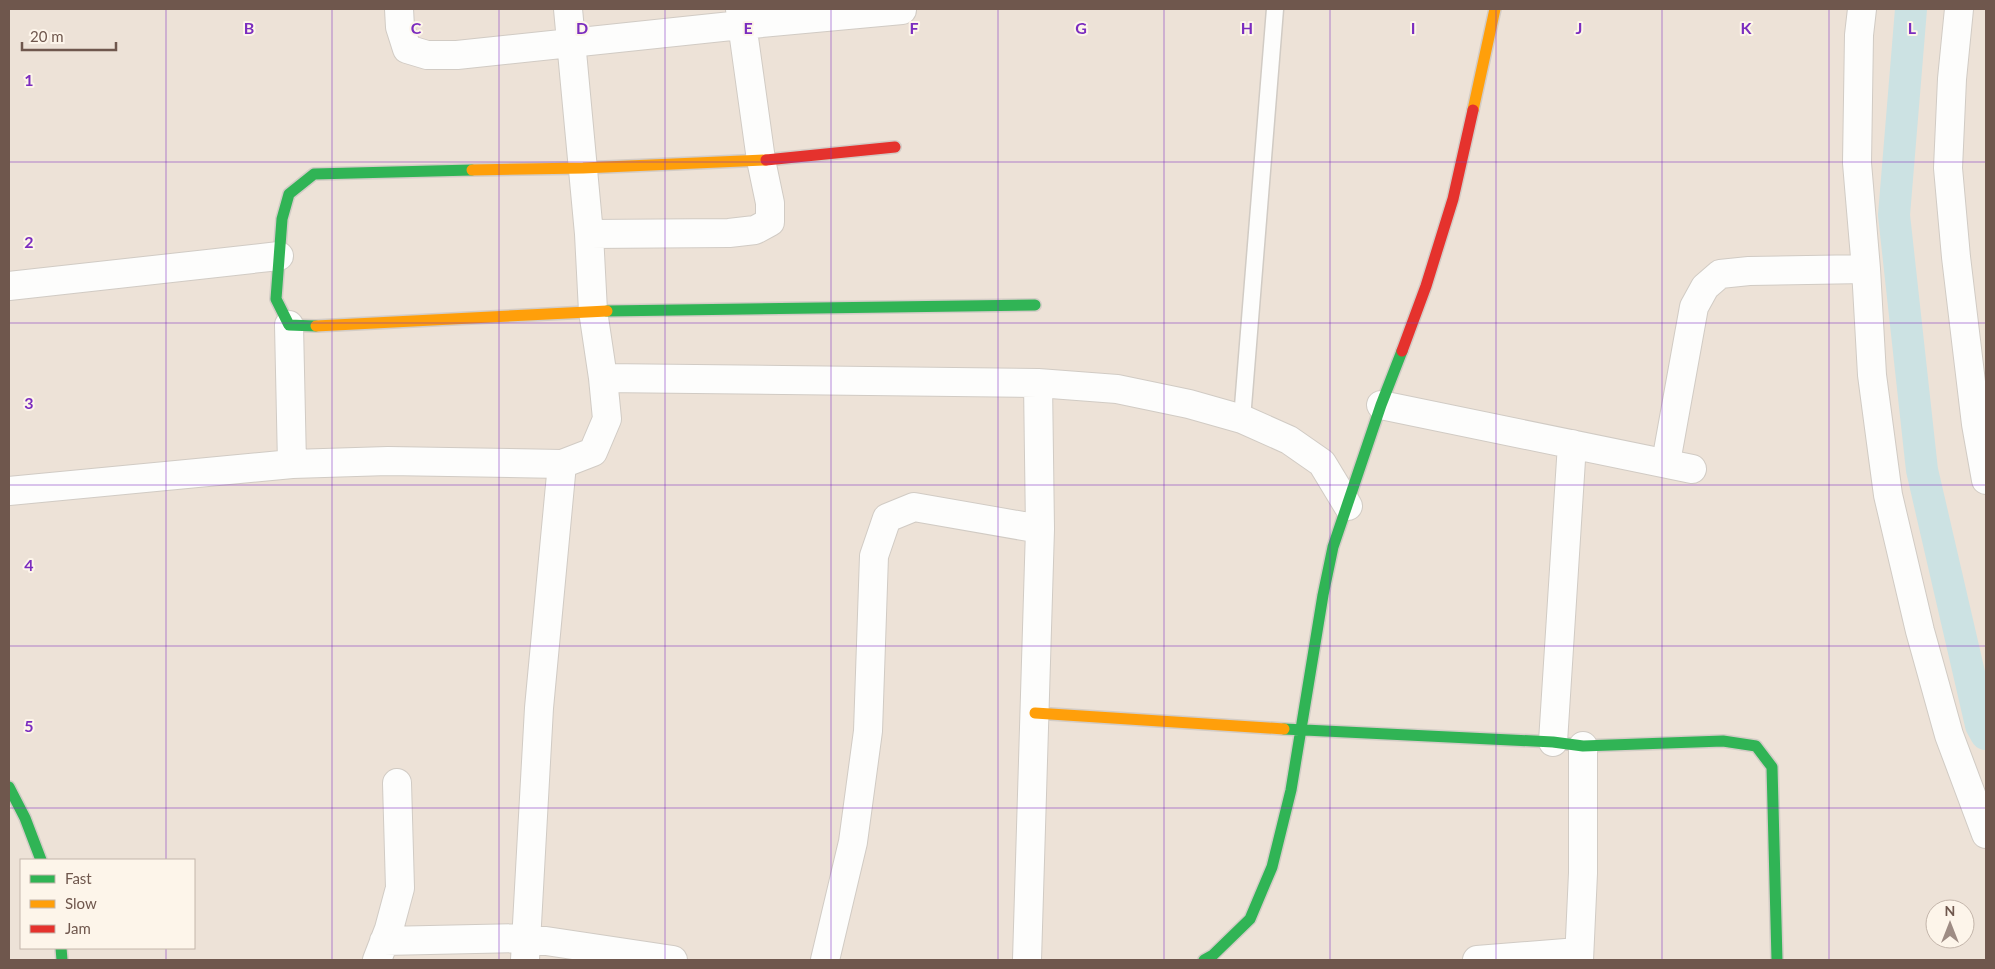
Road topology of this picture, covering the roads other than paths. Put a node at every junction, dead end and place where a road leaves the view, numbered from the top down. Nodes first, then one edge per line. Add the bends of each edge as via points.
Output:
1 (399, 9) edge
2 (568, 9) edge
3 (1276, 9) edge
4 (1495, 9) edge
5 (1862, 9) edge
6 (1959, 9) edge
7 (902, 10) edge
8 (740, 17) edge
9 (571, 43) junction
10 (895, 148) dead end
11 (761, 160) junction
12 (583, 168) junction
13 (589, 234) junction
14 (279, 256) junction
15 (1866, 269) junction
16 (9, 286) edge
17 (1035, 305) dead end
18 (593, 311) junction
19 (289, 325) junction
20 (603, 378) junction
21 (1038, 383) junction
22 (1381, 405) junction
23 (1242, 419) junction
24 (1572, 444) junction
25 (1666, 462) junction
26 (292, 464) junction
27 (562, 464) junction
28 (1692, 468) dead end
29 (1986, 480) edge
30 (9, 491) edge
31 (1348, 506) junction
32 (1040, 530) junction
33 (1035, 713) junction
34 (1302, 730) junction
35 (1553, 742) junction
36 (1583, 746) junction
37 (397, 783) dead end
38 (9, 787) edge
39 (1986, 834) edge
40 (42, 859) edge
41 (526, 949) edge
42 (380, 951) edge
43 (1578, 956) edge
44 (1209, 958) edge
45 (672, 960) edge
46 (825, 960) edge
47 (1027, 960) edge
48 (1477, 960) edge
49 (1777, 960) edge

1 - 9 street via 400,27 407,49 427,55
2 - 9 street
3 - 23 lane
4 - 22 street via 1453,199 1426,286
5 - 15 street via 1857,164
6 - 29 street via 1948,168 1976,424
7 - 8 street
8 - 9 street
8 - 11 street
9 - 12 street
10 - 11 street
11 - 12 street
11 - 13 street via 770,203 770,222 756,230
12 - 13 street
12 - 14 street via 314,174 289,194 282,219
13 - 18 street
14 - 16 street
14 - 19 street via 276,299
15 - 25 street via 1720,274 1705,287 1694,308
15 - 39 street via 1872,375 1888,495 1949,735
17 - 18 street
18 - 19 street via 334,326
18 - 20 street
19 - 26 street
20 - 21 street
20 - 27 street via 606,419 592,452
21 - 23 street via 1116,389
21 - 32 street
22 - 24 street
22 - 31 street
23 - 31 street via 1289,440 1322,463
24 - 25 street
24 - 35 street
25 - 28 street
26 - 27 street via 388,461
26 - 30 street
27 - 41 street via 539,708
31 - 34 street via 1333,547 1322,595
32 - 33 street
32 - 46 street via 914,507 887,518 874,556 868,731 857,814
33 - 34 street
33 - 47 street
34 - 35 street
34 - 44 street via 1272,867 1250,919
35 - 36 street
36 - 43 street via 1583,873
36 - 49 street via 1723,741 1756,746 1772,767
37 - 42 street via 400,888
38 - 40 street
41 - 42 street
41 - 45 street
43 - 48 street

